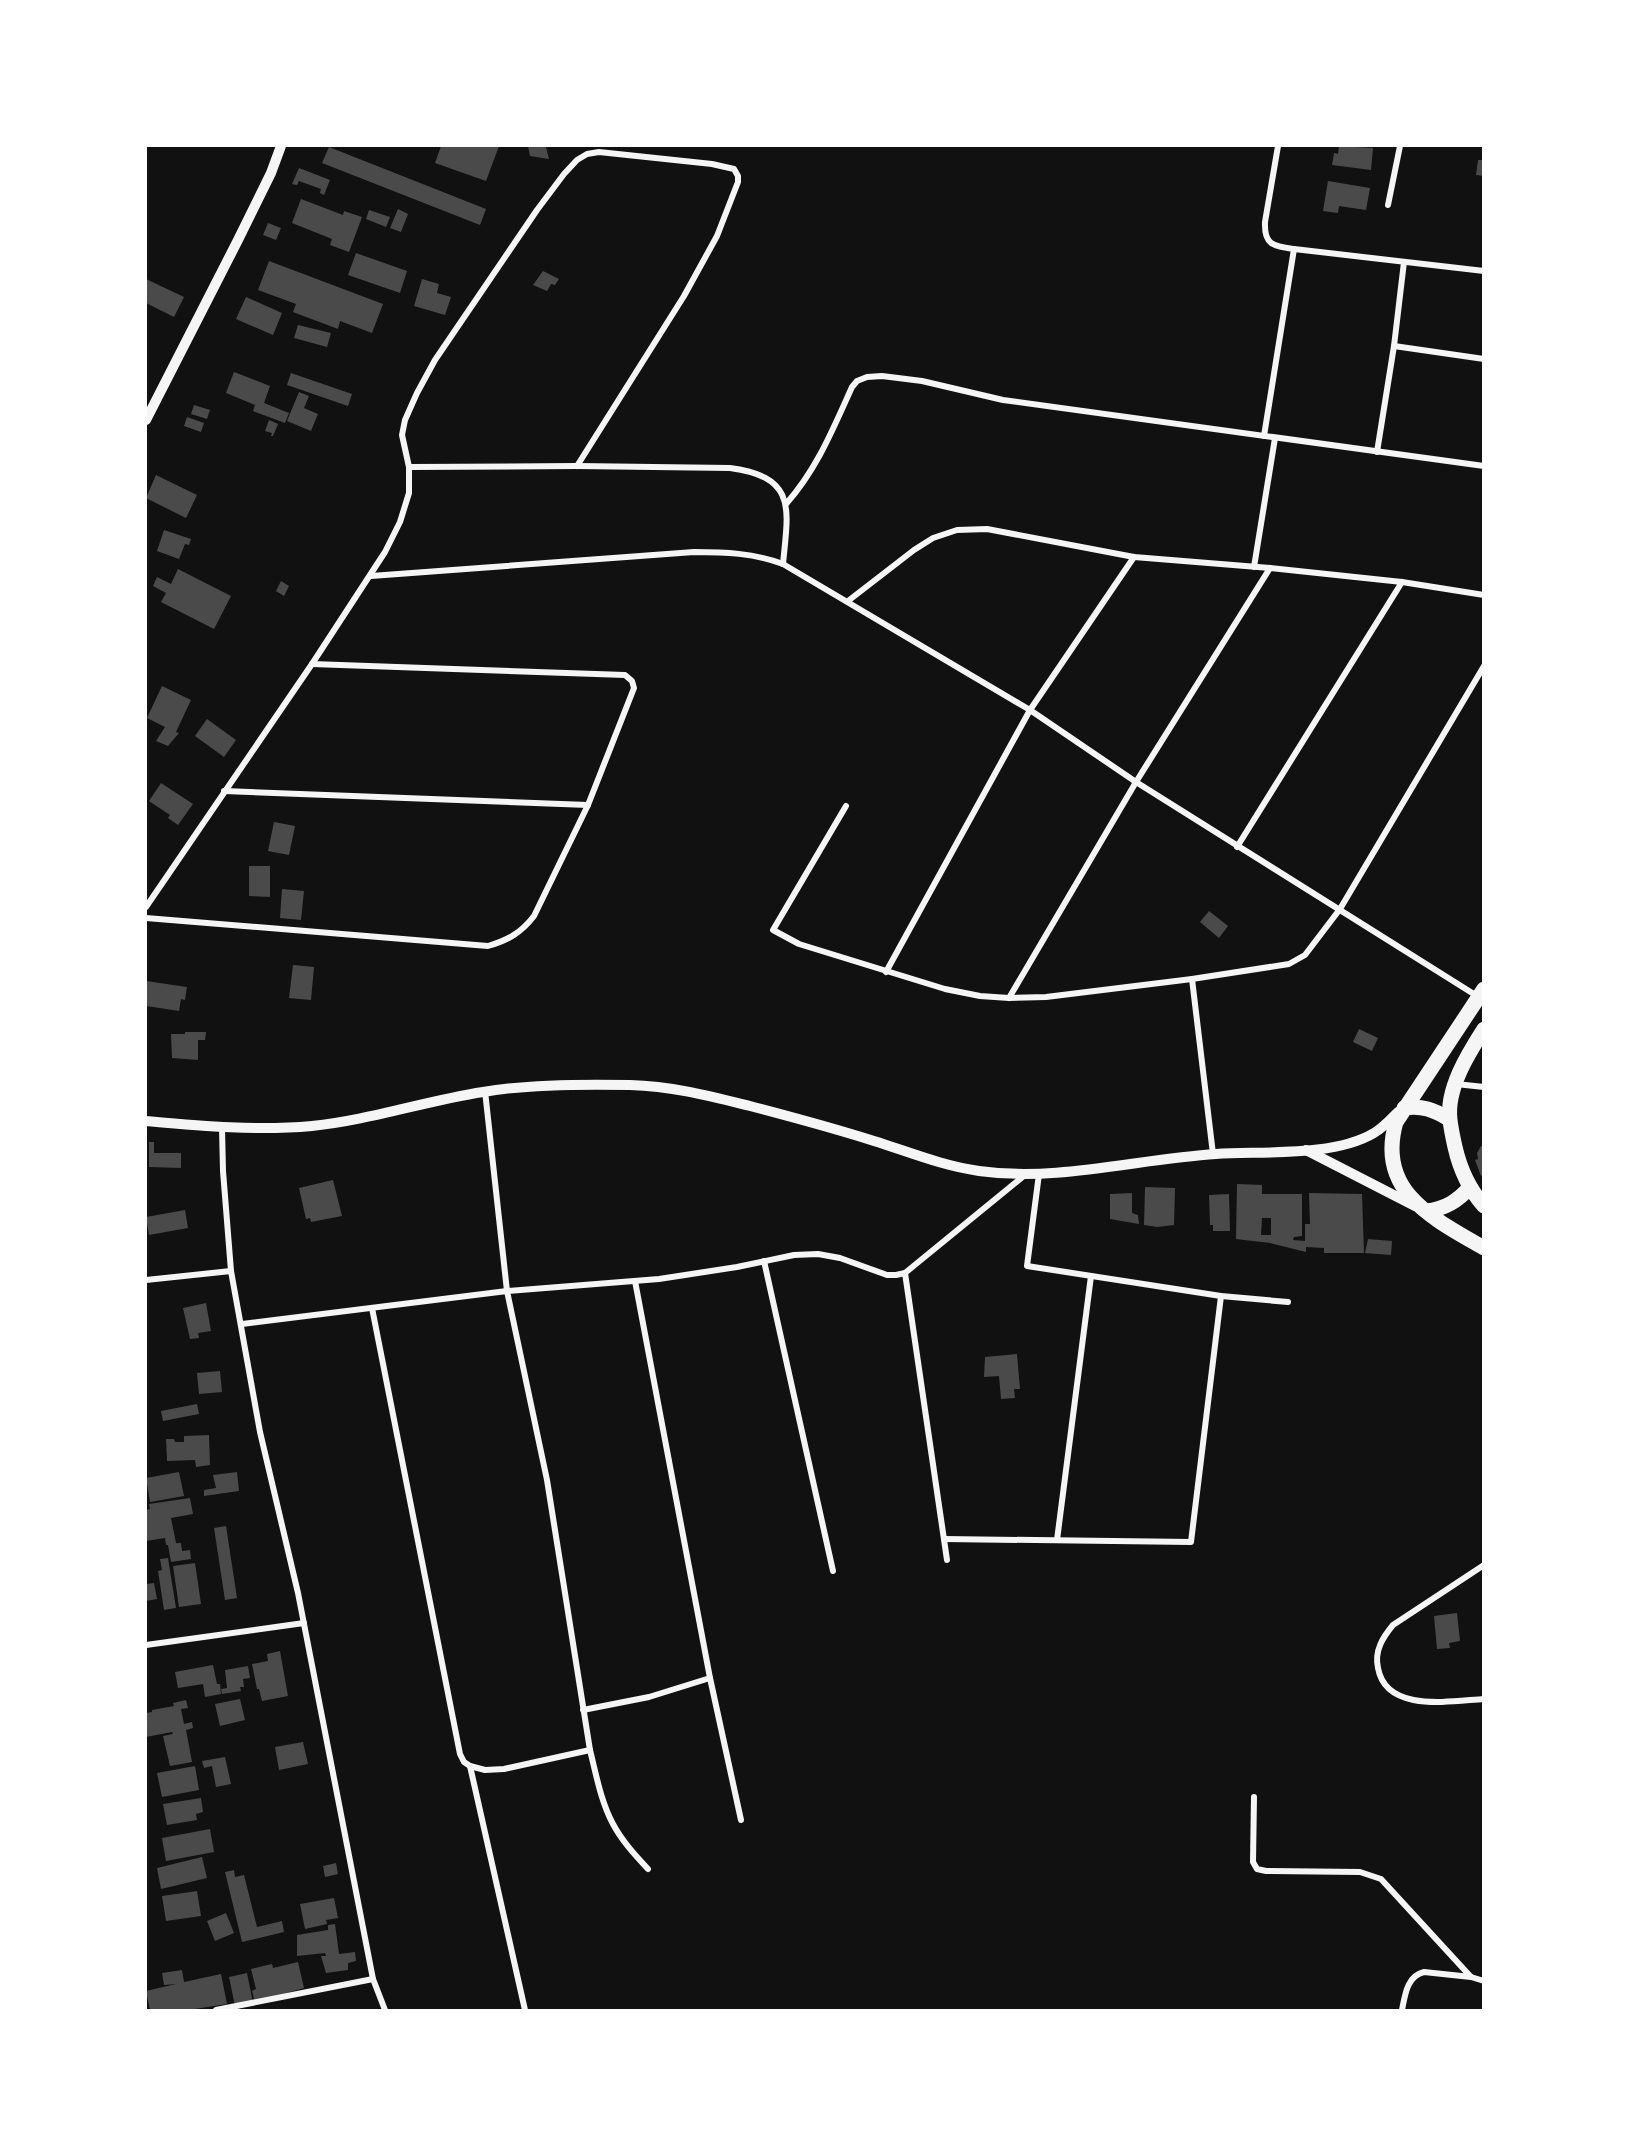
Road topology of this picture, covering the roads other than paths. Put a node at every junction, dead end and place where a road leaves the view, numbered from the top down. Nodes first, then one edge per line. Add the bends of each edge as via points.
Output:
1 (281, 146) edge
2 (1278, 146) edge
3 (1400, 146) edge
4 (1388, 204) dead end
5 (1293, 249) junction
6 (1404, 262) junction
7 (1484, 271) edge
8 (1394, 346) junction
9 (1484, 359) edge
10 (146, 420) edge
11 (1264, 436) junction
12 (1275, 438) junction
13 (1377, 452) junction
14 (577, 466) junction
15 (1484, 466) edge
16 (409, 467) junction
17 (786, 504) junction
18 (1134, 557) junction
19 (783, 564) junction
20 (1254, 567) junction
21 (1270, 568) junction
22 (371, 576) junction
23 (1402, 582) junction
24 (1484, 595) edge
25 (848, 601) junction
26 (312, 664) junction
27 (1484, 666) edge
28 (1030, 710) junction
29 (1136, 782) junction
30 (224, 791) junction
31 (588, 805) junction
32 (846, 806) dead end
33 (1237, 847) junction
34 (146, 906) edge
35 (1340, 909) junction
36 (146, 918) edge
37 (886, 972) junction
38 (1192, 979) junction
39 (1481, 993) edge
40 (1010, 998) junction
41 (1484, 1029) edge
42 (1456, 1084) junction
43 (1484, 1087) edge
44 (485, 1091) junction
45 (1404, 1108) junction
46 (1449, 1119) junction
47 (146, 1120) edge
48 (222, 1128) junction
49 (1305, 1150) junction
50 (1213, 1154) junction
51 (1039, 1174) junction
52 (1025, 1175) junction
53 (1470, 1187) junction
54 (1484, 1206) edge
55 (1426, 1211) junction
56 (1484, 1248) edge
57 (764, 1262) junction
58 (231, 1270) junction
59 (905, 1273) junction
60 (1091, 1276) junction
61 (146, 1280) edge
62 (635, 1281) junction
63 (507, 1291) junction
64 (1221, 1296) junction
65 (1288, 1302) dead end
66 (372, 1308) junction
67 (242, 1324) junction
68 (944, 1539) junction
69 (1057, 1540) junction
70 (947, 1560) dead end
71 (1484, 1565) edge
72 (833, 1571) dead end
73 (304, 1623) junction
74 (146, 1645) edge
75 (710, 1678) junction
76 (1484, 1700) edge
77 (583, 1710) junction
78 (590, 1750) junction
79 (470, 1766) junction
80 (1254, 1797) dead end
81 (741, 1820) dead end
82 (648, 1869) dead end
83 (1471, 1977) junction
84 (373, 1979) junction
85 (1484, 1981) edge
86 (216, 2010) edge
87 (385, 2010) edge
88 (525, 2010) edge
89 (1402, 2010) edge

1 - 10 street via 248,221
2 - 5 street via 1264,235 1278,247
3 - 4 street
5 - 6 street
5 - 11 street
6 - 7 street
6 - 8 street
8 - 9 street
8 - 13 street
11 - 12 street
11 - 17 street via 1003,400 922,381 867,376 852,387 815,466
12 - 13 street
12 - 20 street
13 - 15 street
14 - 16 street
14 - 16 street via 684,296 717,236 738,182 734,169 599,152 577,160 537,210 430,368 405,420 402,435
14 - 17 street via 747,470 774,484
16 - 22 street via 409,494 400,522
17 - 19 street
18 - 20 street
18 - 25 street via 987,529 957,530 914,550
18 - 28 street
19 - 22 street via 750,554 694,552
19 - 25 street
20 - 21 street
21 - 23 street
21 - 29 street
22 - 26 street
23 - 24 street
23 - 33 street
25 - 28 street
26 - 30 street
26 - 31 street via 625,675 634,688
27 - 35 street
28 - 29 street
28 - 37 street
29 - 33 street
29 - 40 street
30 - 31 street
30 - 34 street
31 - 36 street via 534,916 523,930 488,946
32 - 37 street via 773,930 799,944
33 - 35 street
35 - 38 street via 1305,955 1289,964
35 - 39 street
37 - 40 street via 945,989
38 - 40 street
38 - 50 street
39 - 45 main road
41 - 42 main road
42 - 43 street
42 - 46 main road
44 - 48 street via 385,1114 314,1125
44 - 52 street via 632,1085 672,1088 809,1120 937,1162
44 - 63 street
45 - 46 main road via 1429,1108
45 - 49 street via 1375,1133 1341,1146
45 - 55 main road via 1391,1138 1390,1155 1407,1193
46 - 53 main road via 1457,1156
47 - 48 street
48 - 58 street
49 - 50 street
49 - 55 street
50 - 51 street
51 - 52 street
51 - 60 street via 1027,1266
52 - 59 street
53 - 54 main road
53 - 55 main road via 1445,1207
55 - 56 main road
57 - 59 street via 818,1254 887,1275
57 - 62 street
57 - 72 street
58 - 61 street
58 - 67 street
59 - 68 street
60 - 64 street
60 - 69 street
62 - 63 street
62 - 75 street
63 - 66 street
63 - 77 street via 547,1480
64 - 65 street
64 - 69 street via 1191,1542
66 - 67 street
66 - 79 street via 460,1754
67 - 73 street via 260,1432
68 - 69 street
68 - 70 street
71 - 76 street via 1393,1625 1381,1642 1377,1664 1379,1676 1389,1690 1402,1697 1419,1701
73 - 74 street
73 - 84 street
75 - 77 street via 648,1697
75 - 81 street
77 - 78 street
78 - 79 street via 504,1769
78 - 82 street via 612,1822
79 - 88 street
80 - 83 street via 1253,1862 1257,1869 1360,1872 1381,1880
83 - 85 street
83 - 89 street via 1419,1973 1406,1991
84 - 86 street
84 - 87 street

